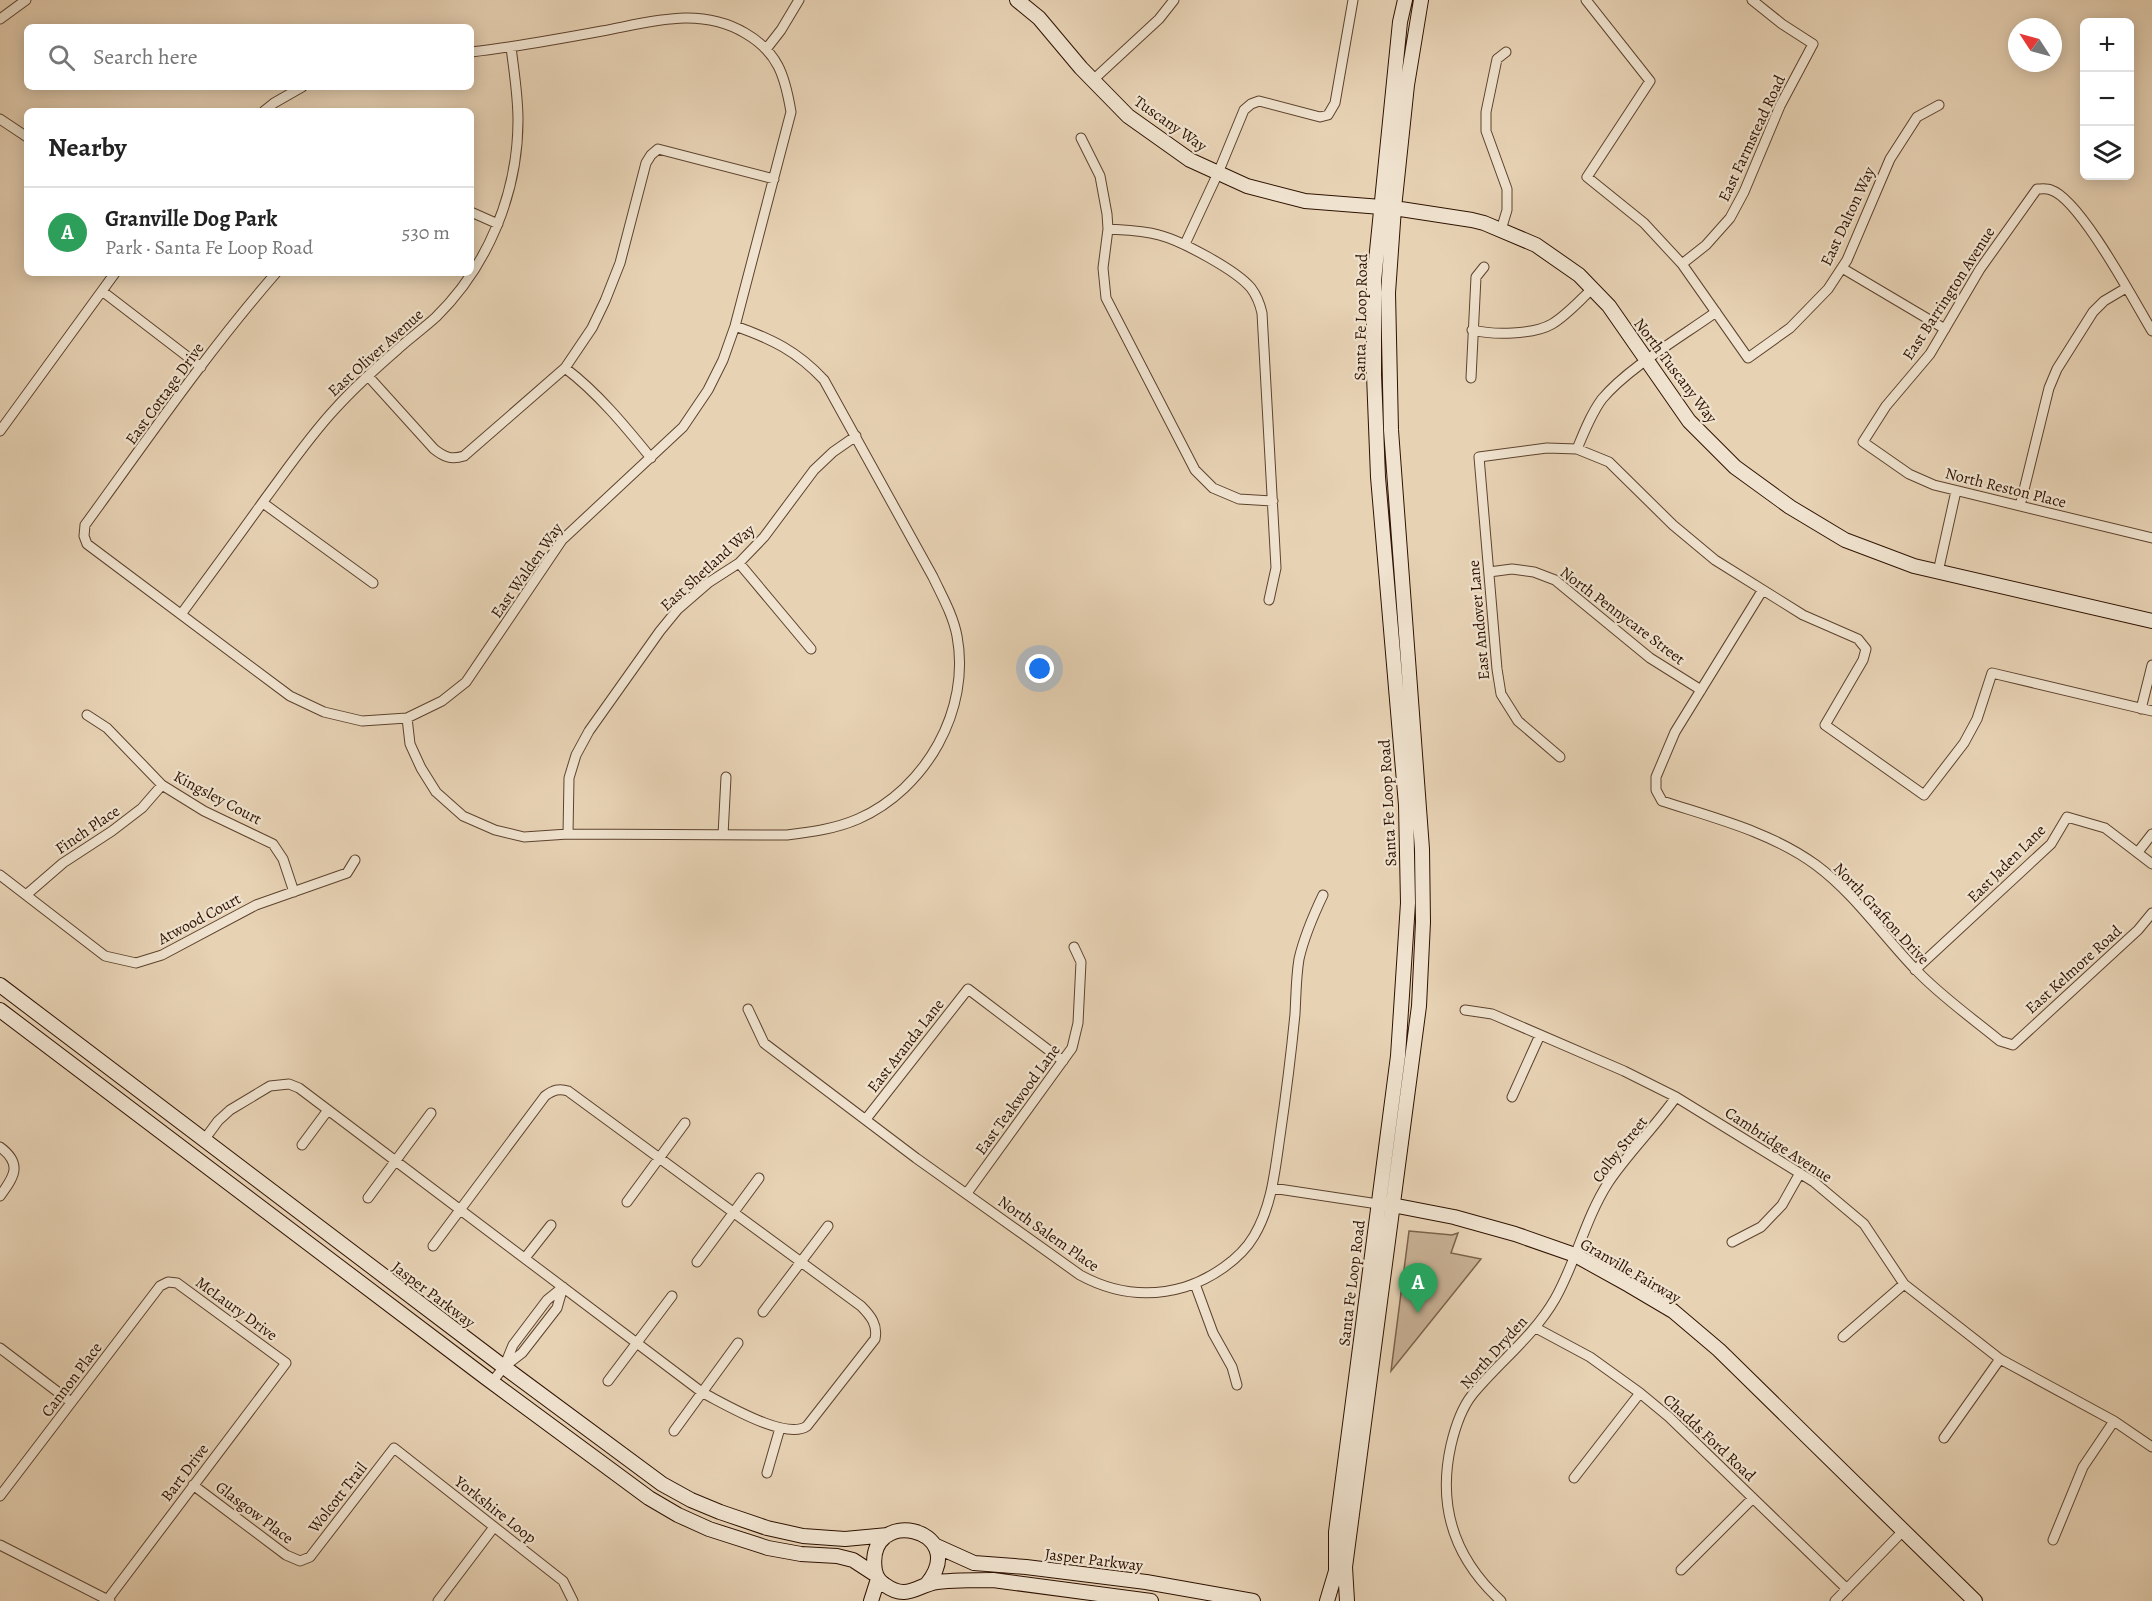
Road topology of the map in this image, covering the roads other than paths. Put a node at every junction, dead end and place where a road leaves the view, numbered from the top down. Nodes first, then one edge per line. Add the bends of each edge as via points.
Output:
1 (26, 0) edge
2 (799, 0) edge
3 (1017, 0) edge
4 (1174, 0) edge
5 (1353, 0) edge
6 (1405, 0) edge
7 (1421, 0) edge
8 (1586, 0) edge
9 (1752, 0) edge
10 (0, 19) edge
11 (511, 47) junction
12 (767, 48) junction
13 (474, 52) edge
14 (1506, 52) dead end
15 (1093, 80) junction
16 (297, 90) edge
17 (1940, 105) dead end
18 (268, 108) edge
19 (0, 119) edge
20 (24, 135) edge
21 (1081, 138) dead end
22 (1218, 173) junction
23 (774, 179) junction
24 (1387, 207) junction
25 (474, 213) edge
26 (498, 224) junction
27 (1108, 229) junction
28 (1501, 230) junction
29 (1185, 244) junction
30 (1682, 264) junction
31 (1484, 267) dead end
32 (474, 268) edge
33 (1842, 268) junction
34 (114, 276) edge
35 (274, 276) edge
36 (469, 276) edge
37 (2126, 288) junction
38 (1593, 289) junction
39 (102, 291) junction
40 (1716, 312) junction
41 (735, 326) junction
42 (1945, 329) junction
43 (1472, 330) junction
44 (2152, 331) edge
45 (1647, 361) junction
46 (201, 367) junction
47 (565, 368) junction
48 (368, 376) junction
49 (1471, 378) dead end
50 (0, 431) edge
51 (856, 436) junction
52 (1863, 442) joint
53 (1578, 449) junction
54 (651, 458) junction
55 (1956, 491) junction
56 (1273, 501) junction
57 (263, 503) junction
58 (2020, 506) junction
59 (84, 536) joint
60 (2152, 538) edge
61 (739, 563) junction
62 (1489, 572) junction
63 (1938, 572) junction
64 (373, 583) dead end
65 (1762, 591) junction
66 (1269, 600) dead end
67 (182, 614) junction
68 (2152, 621) edge
69 (811, 649) dead end
70 (2152, 665) edge
71 (1701, 690) junction
72 (2141, 709) junction
73 (2152, 711) edge
74 (87, 716) dead end
75 (407, 718) junction
76 (1560, 757) dead end
77 (726, 777) dead end
78 (162, 785) junction
79 (568, 834) junction
80 (2152, 834) edge
81 (723, 835) junction
82 (2138, 852) junction
83 (356, 860) dead end
84 (2152, 864) edge
85 (0, 875) edge
86 (294, 892) junction
87 (26, 895) junction
88 (1323, 895) dead end
89 (2152, 913) edge
90 (1074, 947) dead end
91 (1915, 969) junction
92 (0, 985) edge
93 (748, 1009) dead end
94 (0, 1010) edge
95 (1465, 1010) dead end
96 (1540, 1035) junction
97 (2013, 1045) joint
98 (1063, 1061) junction
99 (1512, 1097) dead end
100 (1676, 1097) junction
101 (328, 1110) junction
102 (431, 1113) dead end
103 (866, 1119) junction
104 (685, 1123) dead end
105 (204, 1140) junction
106 (302, 1144) dead end
107 (0, 1147) edge
108 (660, 1158) junction
109 (396, 1161) junction
110 (1800, 1173) junction
111 (759, 1178) dead end
112 (1272, 1188) junction
113 (967, 1193) junction
114 (0, 1196) edge
115 (368, 1197) dead end
116 (627, 1202) dead end
117 (1378, 1204) junction
118 (1393, 1205) junction
119 (461, 1209) junction
120 (733, 1213) junction
121 (550, 1225) dead end
122 (828, 1226) dead end
123 (1732, 1242) dead end
124 (433, 1246) dead end
125 (1575, 1256) junction
126 (525, 1258) junction
127 (697, 1262) dead end
128 (800, 1262) junction
129 (168, 1282) joint
130 (1195, 1284) junction
131 (1904, 1284) junction
132 (563, 1287) junction
133 (672, 1296) dead end
134 (763, 1312) dead end
135 (1536, 1328) junction
136 (1842, 1337) dead end
137 (637, 1342) junction
138 (738, 1343) dead end
139 (0, 1348) edge
140 (2000, 1359) junction
141 (286, 1363) joint
142 (504, 1367) junction
143 (608, 1381) dead end
144 (492, 1382) junction
145 (1237, 1385) dead end
146 (703, 1393) junction
147 (1640, 1393) junction
148 (71, 1402) junction
149 (2114, 1421) junction
150 (780, 1428) junction
151 (674, 1431) dead end
152 (1944, 1438) dead end
153 (2152, 1447) edge
154 (394, 1448) joint
155 (767, 1473) dead end
156 (1574, 1478) dead end
157 (193, 1485) junction
158 (0, 1496) edge
159 (1753, 1498) junction
160 (494, 1527) junction
161 (1904, 1530) junction
162 (888, 1535) junction
163 (2054, 1540) dead end
164 (0, 1545) edge
165 (934, 1545) junction
166 (300, 1561) joint
167 (1681, 1570) dead end
168 (877, 1577) junction
169 (927, 1584) junction
170 (1847, 1589) junction
171 (905, 1597) edge
172 (109, 1600) edge
173 (438, 1601) edge
174 (573, 1601) edge
175 (872, 1601) edge
176 (1151, 1601) edge
177 (1253, 1601) edge
178 (1327, 1601) edge
179 (1347, 1601) edge
180 (1501, 1601) edge
181 (1835, 1601) edge
182 (1975, 1601) edge

1 - 10 street
2 - 12 street
3 - 15 street, Tuscany Way via 1039,18
4 - 15 street via 1160,19
5 - 22 street via 1335,103 1328,115 1320,117 1259,101 1251,104 1244,110
6 - 24 street, Santa Fe Loop Road via 1400,22
7 - 24 street, Santa Fe Loop Road
8 - 30 street via 1650,81 1587,177 1644,223
9 - 30 street, East Farmstead Road via 1813,44 1780,106 1730,218
11 - 12 street via 675,18 707,18 732,25
11 - 13 street
11 - 26 street, East Oliver Avenue via 518,122 509,190
12 - 23 street, East Walden Way via 786,84 791,112
14 - 28 street via 1497,59 1486,111 1486,131 1507,189 1507,210
15 - 22 street, Tuscany Way via 1128,116 1190,160
16 - 18 street
17 - 33 street, East Dalton Way via 1917,117 1890,159
19 - 20 street
21 - 27 street via 1100,176
22 - 24 street, Tuscany Way via 1247,186 1305,201
22 - 29 street
23 - 41 street, East Walden Way
23 - 47 street via 658,149 651,154 605,301
24 - 28 street, North Tuscany Way via 1484,223
24 - 117 street, Santa Fe Loop Road via 1374,293 1374,375 1378,477 1406,805 1408,903 1398,1056
24 - 118 street, Santa Fe Loop Road via 1391,430 1422,849 1423,922 1419,1006
25 - 26 street
26 - 32 street, East Oliver Avenue
27 - 29 street via 1158,234
27 - 56 street via 1103,268 1106,298 1195,470 1213,488 1239,499
28 - 38 street, North Tuscany Way via 1536,246
29 - 56 street via 1250,287 1263,313
30 - 40 street
31 - 43 street via 1476,277
33 - 40 street, East Dalton Way via 1828,289 1790,328 1748,358
33 - 42 street
34 - 39 street
35 - 46 street, East Cottage Drive
36 - 48 street, East Oliver Avenue via 436,317
37 - 42 street, East Barrington Avenue via 2071,203 2051,189 2037,189 1980,268
37 - 44 street
37 - 58 street via 2093,312 2057,369
38 - 43 street via 1552,324 1536,330 1489,334
38 - 45 street, North Tuscany Way
39 - 46 street
39 - 50 street
40 - 45 street
41 - 51 street via 783,345 813,368
41 - 54 street, East Walden Way via 708,390 683,427
42 - 52 street, East Barrington Avenue
43 - 49 street
45 - 53 street via 1602,400
45 - 63 street, North Tuscany Way via 1689,421 1735,467 1790,507 1845,540
46 - 59 street, East Cottage Drive via 85,525
47 - 48 street via 464,456 455,459 434,449
47 - 54 street via 579,378
48 - 57 street, East Oliver Avenue via 306,442
51 - 61 street, East Shetland Way via 814,470 764,537
51 - 81 street via 949,610 957,637 959,672 953,713 940,743 917,775 890,801 858,819 819,832
52 - 55 street, North Reston Place via 1909,474
53 - 62 street, East Andover Lane via 1547,448 1479,457
53 - 65 street via 1610,462 1672,525
54 - 75 street, East Walden Way via 561,540 466,682 442,701
55 - 58 street, North Reston Place
55 - 63 street
56 - 66 street via 1276,568
57 - 64 street
57 - 67 street, East Oliver Avenue
58 - 60 street, North Reston Place
59 - 67 street, East Walden Way via 87,544
61 - 69 street
61 - 79 street, East Shetland Way via 678,609 589,731 569,778
62 - 71 street, North Pennycare Street via 1512,569 1555,580 1650,658
62 - 76 street, East Andover Lane via 1501,694 1518,721
63 - 68 street, North Tuscany Way
65 - 71 street
65 - 72 street via 1803,615 1858,639 1866,649 1825,725 1924,795 1965,744 1992,673
67 - 75 street, East Walden Way via 290,696 324,712 362,721
70 - 72 street
71 - 91 street, North Grafton Drive via 1656,777 1656,790 1662,801 1762,834 1817,866 1847,893
72 - 73 street
74 - 78 street, Kingsley Court via 106,728
75 - 79 street via 410,744 421,768 436,792 463,816 524,837
77 - 81 street
78 - 86 street, Kingsley Court via 204,811 273,844 283,859
78 - 87 street, Finch Place via 142,808 63,863
79 - 81 street
80 - 82 street
82 - 84 street, East Jaden Lane
82 - 91 street, East Jaden Lane via 2105,828 2067,817 2051,844
83 - 86 street, Atwood Court via 347,873
85 - 87 street, Atwood Court
86 - 87 street, Atwood Court via 256,905 162,956 136,963 105,956
88 - 112 street, North Salem Place via 1299,961 1291,1066
89 - 97 street, East Kelmore Road
90 - 98 street, East Teakwood Lane via 1082,962 1078,1023 1072,1048
91 - 97 street, North Grafton Drive via 2000,1041
92 - 105 street, Jasper Parkway
93 - 103 street, North Salem Place via 764,1043
94 - 144 street
95 - 96 street, Cambridge Avenue via 1492,1014
96 - 99 street
96 - 100 street, Cambridge Avenue
98 - 103 street, East Aranda Lane via 968,990
98 - 113 street, East Teakwood Lane
100 - 110 street, Cambridge Avenue
100 - 125 street, Colby Street via 1608,1183
101 - 105 street via 299,1088 289,1084 270,1086 230,1110
101 - 106 street
101 - 109 street
102 - 109 street
103 - 113 street, North Salem Place
104 - 108 street
105 - 142 street, Jasper Parkway
107 - 114 street via 14,1162 14,1173
108 - 116 street
108 - 119 street via 568,1091 552,1091
108 - 120 street
109 - 115 street
109 - 119 street
110 - 123 street via 1782,1205 1761,1227
110 - 131 street, Cambridge Avenue via 1864,1224
111 - 120 street
112 - 117 street, Granville Fairway
112 - 130 street, North Salem Place via 1253,1237 1227,1264
113 - 130 street, North Salem Place via 1101,1286 1152,1294
117 - 118 street, Granville Fairway
117 - 178 street, Santa Fe Loop Road via 1336,1532 1336,1571
118 - 125 street, Granville Fairway via 1515,1234
118 - 179 street, Santa Fe Loop Road via 1345,1567
119 - 124 street
119 - 126 street
120 - 127 street
120 - 128 street
121 - 126 street
122 - 128 street
125 - 135 street, North Dryden
125 - 161 street, Granville Fairway via 1673,1311 1719,1350
126 - 132 street
128 - 134 street
128 - 150 street via 861,1306 876,1332 875,1339 807,1426 797,1431
129 - 141 street, McLaury Drive via 177,1283
129 - 148 street, Cannon Place via 160,1286
130 - 145 street
131 - 136 street
131 - 140 street, Cambridge Avenue
132 - 137 street
132 - 142 street via 547,1300 513,1345
133 - 137 street
135 - 147 street, Chadds Ford Road via 1590,1358
135 - 180 street, North Dryden via 1470,1397 1456,1426 1447,1465 1447,1503 1454,1533 1468,1563
137 - 143 street
137 - 146 street
138 - 146 street
139 - 148 street
140 - 149 street, Cambridge Avenue
140 - 152 street
141 - 157 street, Bart Drive
142 - 144 street
142 - 162 street, Jasper Parkway via 662,1484 691,1500 767,1528 803,1536 845,1539
144 - 168 street via 649,1498 678,1515 768,1548 853,1560
146 - 150 street
146 - 151 street
147 - 156 street
147 - 159 street, Chadds Ford Road
148 - 158 street, Cannon Place
149 - 153 street, Cambridge Avenue
149 - 163 street via 2083,1467
150 - 155 street
154 - 160 street, Yorkshire Loop
154 - 166 street, Wolcott Trail via 310,1557
157 - 166 street, Glasgow Place via 286,1555
157 - 172 street, Bart Drive
159 - 167 street
159 - 170 street, Chadds Ford Road
160 - 173 street
160 - 174 street, Yorkshire Loop via 563,1581
161 - 170 street
161 - 182 street, Granville Fairway
162 - 165 street via 913,1530
162 - 168 street via 877,1549
164 - 172 street
165 - 169 street via 937,1566
165 - 177 street, Jasper Parkway via 974,1563 1146,1582
168 - 171 street
168 - 175 street
169 - 171 street
169 - 176 street, Jasper Parkway via 993,1580
170 - 181 street

